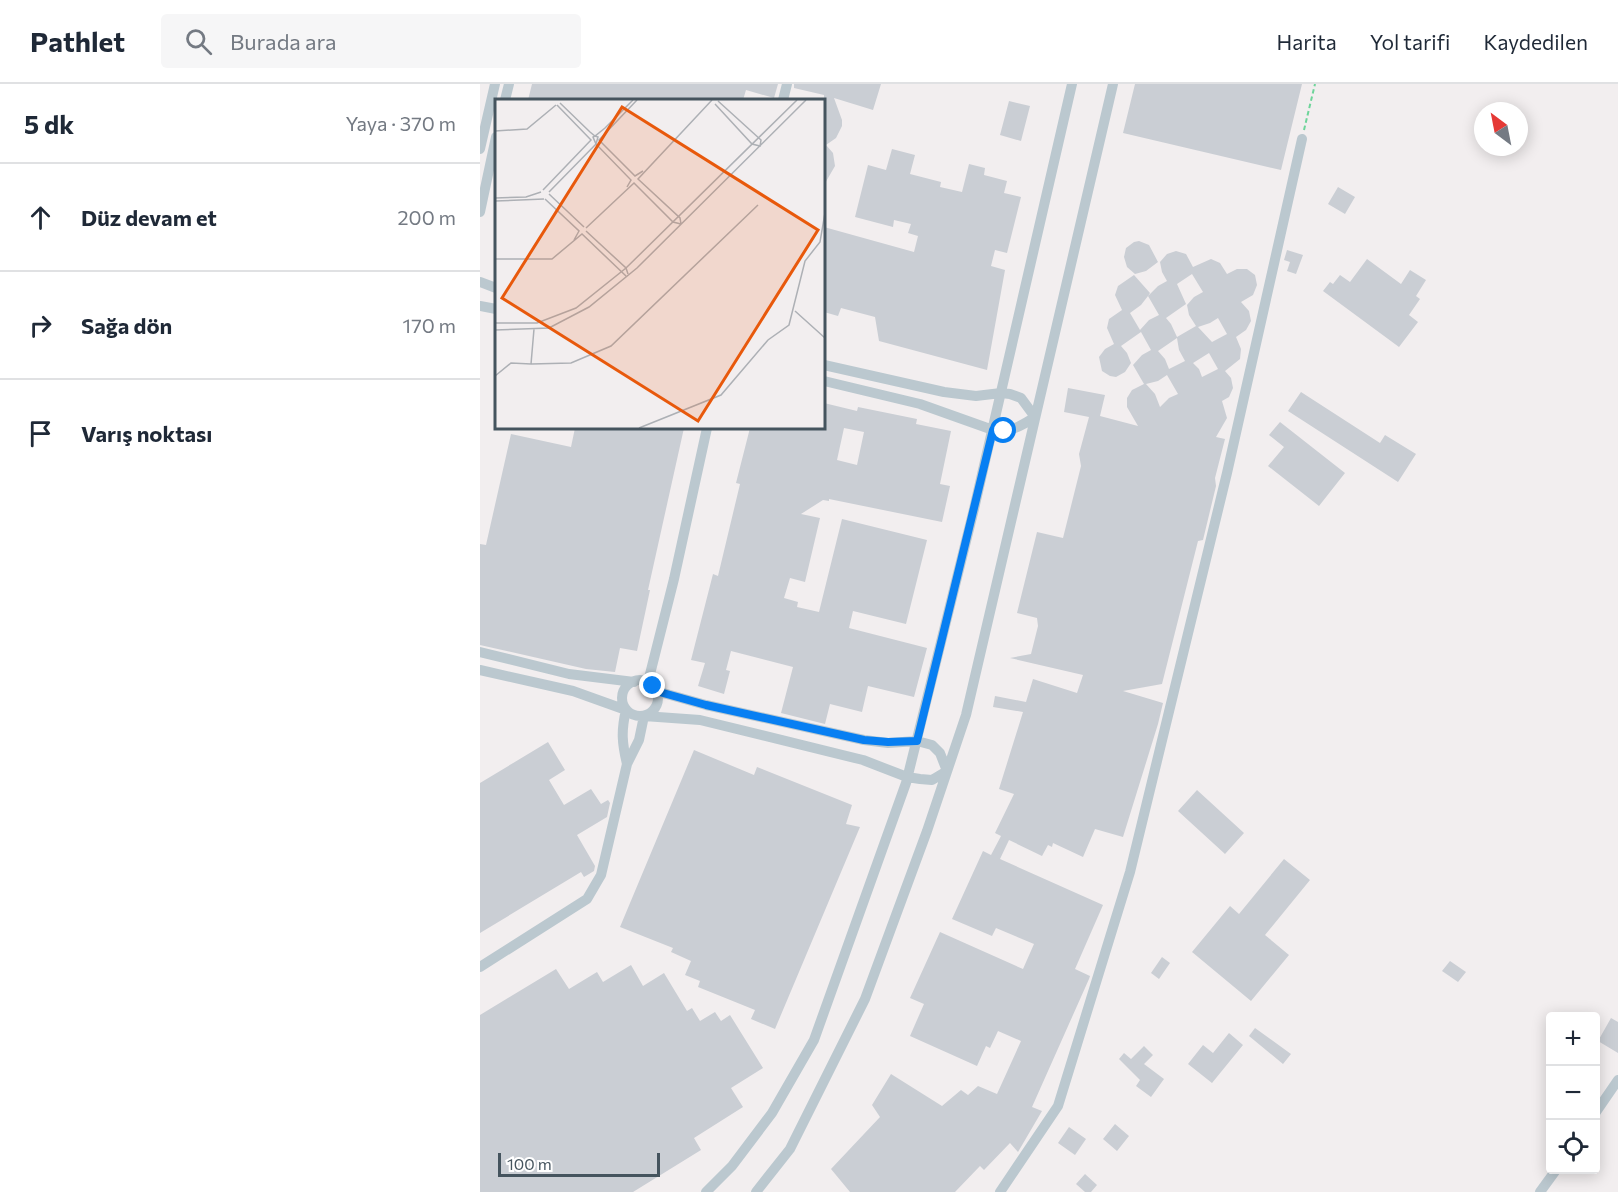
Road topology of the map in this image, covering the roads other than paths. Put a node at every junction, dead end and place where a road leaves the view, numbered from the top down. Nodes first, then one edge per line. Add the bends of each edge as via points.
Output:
1 (495, 84) edge
2 (509, 84) edge
3 (787, 84) edge
4 (1072, 84) edge
5 (1113, 84) edge
6 (505, 99) edge
7 (783, 99) edge
8 (1302, 139) road end
9 (495, 141) edge
10 (480, 149) edge
11 (482, 189) edge
12 (480, 212) edge
13 (480, 282) edge
14 (495, 288) edge
15 (480, 306) edge
16 (495, 309) edge
17 (825, 365) edge
18 (825, 381) edge
19 (1001, 393) junction
20 (1035, 417) junction
21 (707, 429) edge
22 (993, 430) junction
23 (482, 653) edge
24 (480, 670) edge
25 (634, 682) junction
26 (648, 682) junction
27 (656, 691) junction
28 (626, 710) junction
29 (644, 716) junction
30 (917, 741) junction
31 (627, 764) junction
32 (947, 771) junction
33 (907, 777) junction
34 (480, 967) edge
35 (1618, 1080) edge
36 (1600, 1106) edge
37 (1553, 1174) edge
38 (705, 1192) edge
39 (756, 1192) edge
40 (1000, 1192) edge
41 (1540, 1192) edge

1 - 10 street
2 - 6 street
3 - 7 street
4 - 19 street
5 - 20 street
8 - 40 street via 1227,473 1130,872 1058,1106
9 - 11 street
11 - 12 street
13 - 14 street
15 - 16 street
17 - 19 street via 944,392 976,396
18 - 22 street via 920,404
19 - 20 street via 1021,398
19 - 22 street
20 - 22 street via 1017,429
20 - 32 street via 966,716
21 - 26 street
22 - 30 street
23 - 24 street
23 - 25 street via 569,675
24 - 28 street via 573,691
25 - 26 street
25 - 28 street via 622,694
26 - 27 street
27 - 29 street via 656,707
27 - 30 street via 864,740
28 - 29 street
28 - 31 street via 622,729
29 - 31 street via 639,740
29 - 33 street via 712,723 863,759
30 - 32 street via 932,745 940,753
30 - 33 street
31 - 34 street via 601,875 586,899
32 - 33 street via 932,780
32 - 39 street via 865,999 790,1149
33 - 38 street via 814,1040 772,1113 732,1166
35 - 36 street
37 - 41 street

